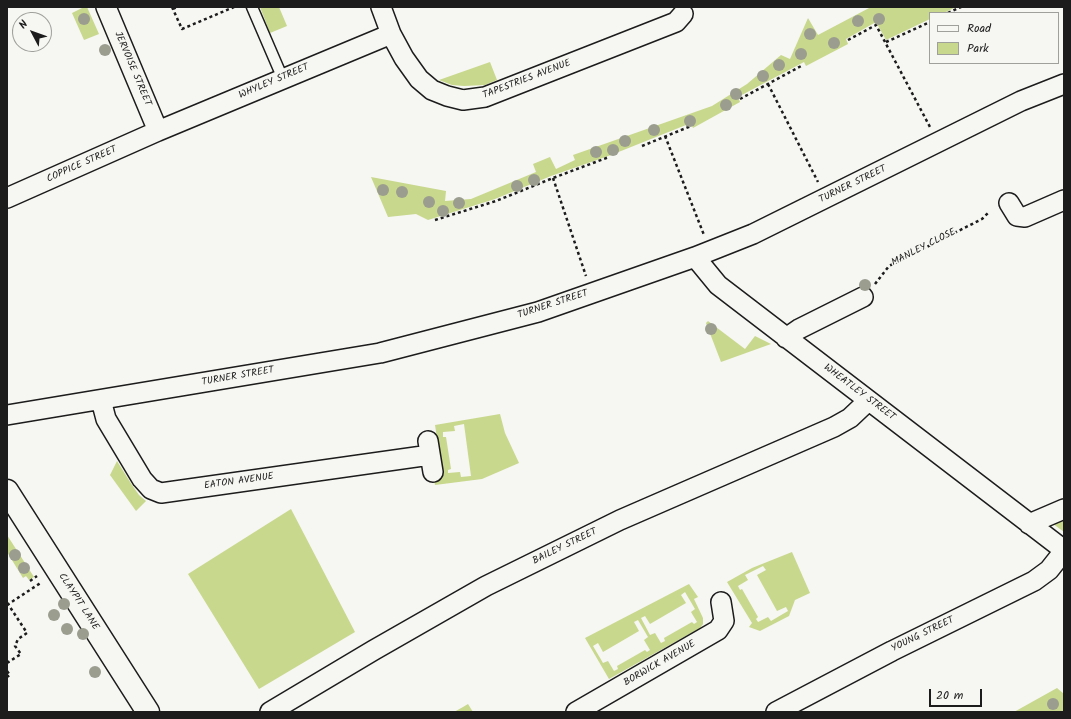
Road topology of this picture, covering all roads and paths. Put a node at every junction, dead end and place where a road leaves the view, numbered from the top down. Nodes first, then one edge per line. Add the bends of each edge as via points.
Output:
1 (106, 7) edge
2 (177, 7) edge
3 (234, 7) edge
4 (252, 7) edge
5 (380, 7) edge
6 (961, 7) edge
7 (173, 8) edge
8 (950, 12) edge
9 (683, 14) dead end
10 (929, 22) edge
11 (391, 34) junction
12 (848, 40) dead end
13 (886, 42) junction
14 (804, 66) dead end
15 (283, 79) junction
16 (768, 84) junction
17 (1064, 84) edge
18 (740, 99) dead end
19 (691, 126) dead end
20 (930, 128) dead end
21 (158, 131) junction
22 (665, 136) junction
23 (642, 146) dead end
24 (608, 157) dead end
25 (553, 178) junction
26 (819, 183) dead end
27 (7, 198) edge
28 (1064, 200) edge
29 (1009, 203) dead end
30 (988, 213) dead end
31 (435, 220) dead end
32 (706, 241) dead end
33 (695, 257) junction
34 (588, 283) dead end
35 (868, 292) joint
36 (786, 338) junction
37 (101, 400) junction
38 (868, 400) junction
39 (7, 415) edge
40 (430, 456) dead end
41 (7, 491) edge
42 (1064, 509) edge
43 (1029, 524) junction
44 (1064, 550) edge
45 (38, 576) dead end
46 (30, 581) dead end
47 (42, 582) dead end
48 (722, 602) dead end
49 (7, 605) edge
50 (7, 663) edge
51 (7, 671) edge
52 (7, 677) edge
53 (148, 712) edge
54 (270, 712) edge
55 (576, 712) edge
56 (776, 712) edge

1 - 21 street, JERVOISE STREET
2 - 7 path
3 - 7 path via 182,29
4 - 15 lane
5 - 11 street, TAPESTRIES AVENUE
6 - 8 path
9 - 11 street, TAPESTRIES AVENUE via 676,22 485,97 463,100 432,90 419,79
10 - 13 path
11 - 15 street, WHYLEY STREET
12 - 13 path via 876,25
13 - 20 path
14 - 16 path
15 - 21 street, WHYLEY STREET
16 - 18 path
16 - 26 path
17 - 33 street, TURNER STREET via 1021,101 753,234
19 - 22 path
21 - 27 street, COPPICE STREET
22 - 23 path
22 - 32 path
24 - 25 path
25 - 31 path via 496,201
25 - 34 path
28 - 29 street via 1025,218 1017,216
30 - 35 path, MANLEY CLOSE via 982,219 889,266
33 - 36 street, WHEATLEY STREET via 718,284
33 - 37 street, TURNER STREET via 538,312 380,353
35 - 36 street via 799,328
36 - 38 street, WHEATLEY STREET
37 - 39 street, TURNER STREET
37 - 40 street, EATON AVENUE via 106,419 142,479 151,489 161,493
38 - 43 street, WHEATLEY STREET
38 - 54 street, BAILEY STREET via 850,418 834,427 620,520 486,586
41 - 53 street, CLAYPIT LANE
42 - 43 street
43 - 44 street, WHEATLEY STREET
44 - 56 street, YOUNG STREET via 1049,570 1034,581
45 - 46 path
47 - 49 path
48 - 55 street, BORWICK AVENUE via 724,621 718,630
49 - 50 path via 26,633 18,638 16,646 21,654
51 - 52 path via 10,676

